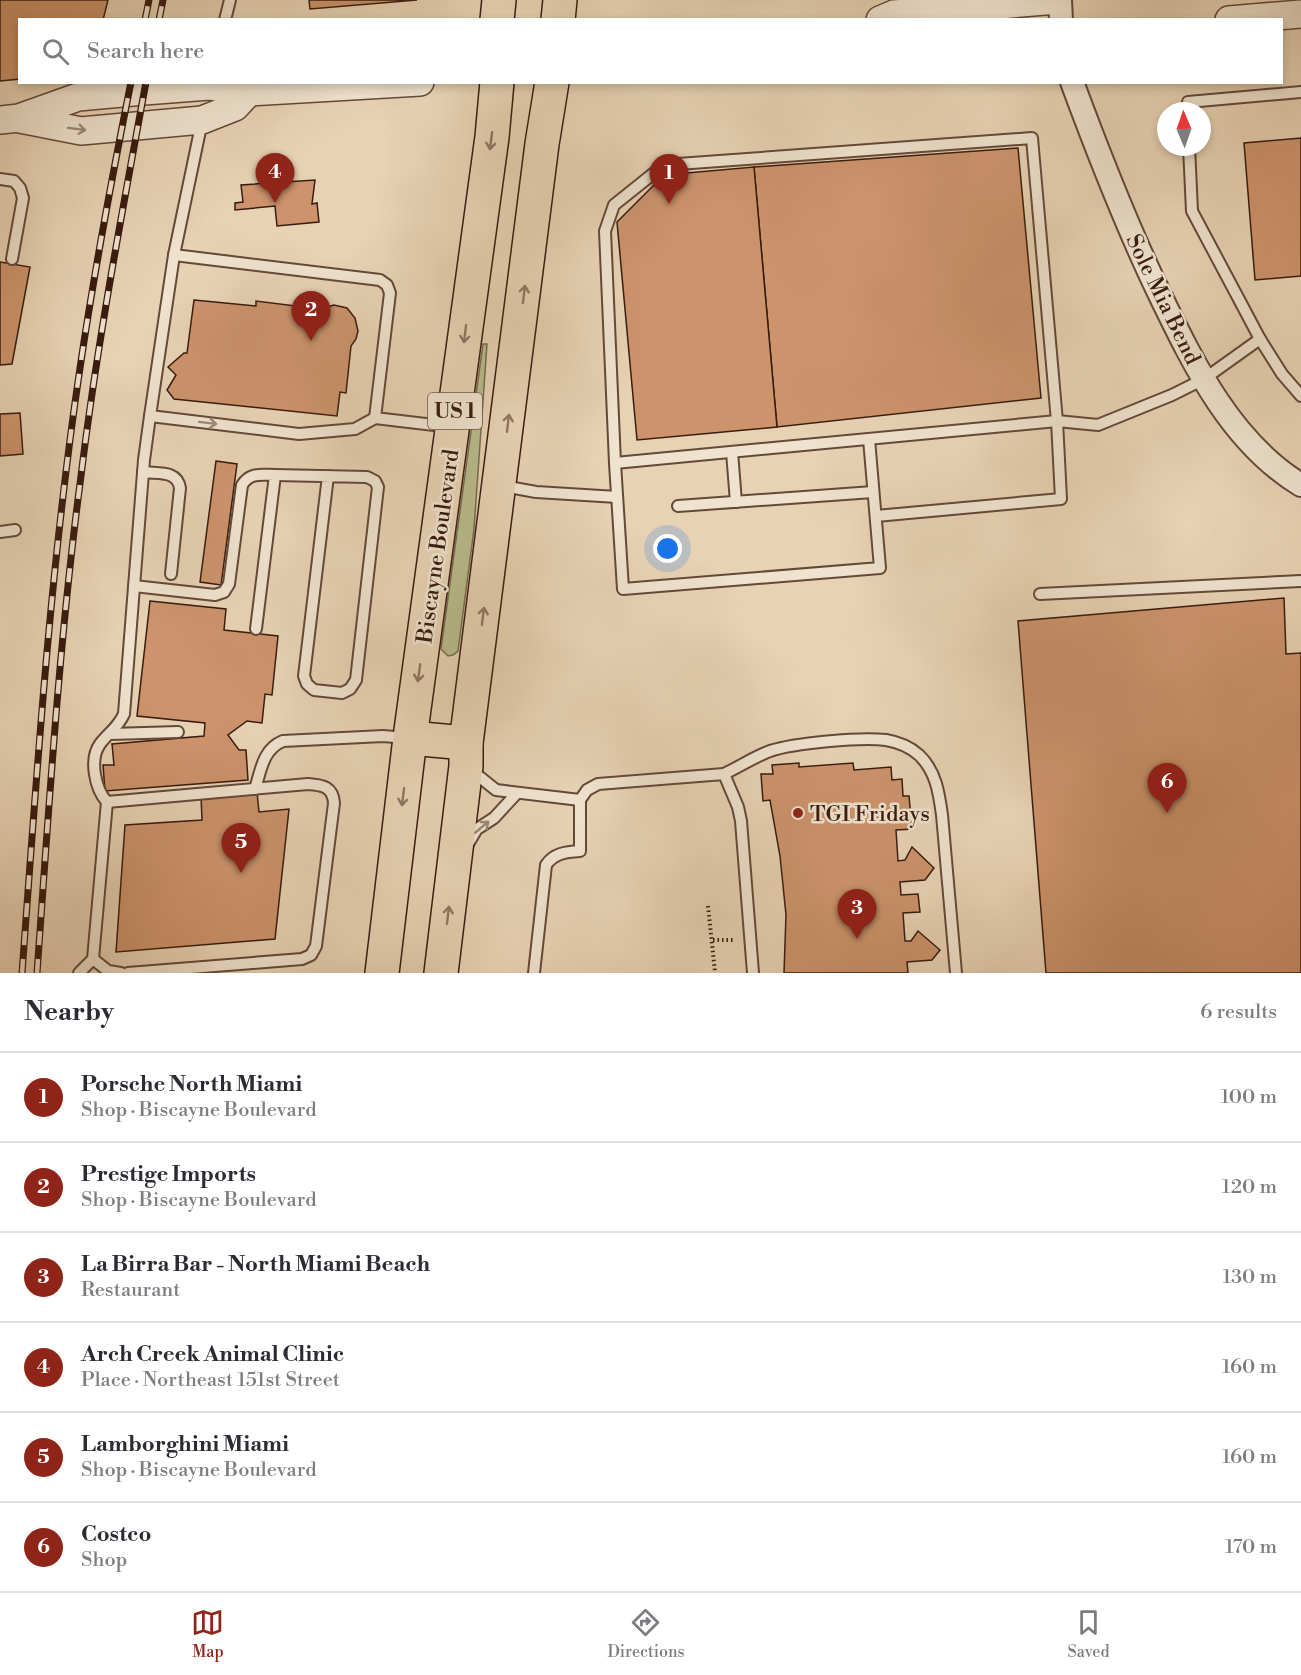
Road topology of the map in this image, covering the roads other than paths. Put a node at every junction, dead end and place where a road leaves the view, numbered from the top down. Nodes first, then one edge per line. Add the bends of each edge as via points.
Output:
1 (230, 0) edge
2 (499, 0) edge
3 (560, 0) edge
4 (1058, 0) edge
5 (1301, 14) edge
6 (226, 18) edge
7 (497, 18) edge
8 (558, 18) edge
9 (885, 18) edge
10 (1061, 18) edge
11 (1253, 18) edge
12 (209, 84) edge
13 (394, 84) edge
14 (497, 84) edge
15 (552, 84) edge
16 (1073, 84) edge
17 (249, 92) junction
18 (1301, 92) edge
19 (1188, 102) edge
20 (10, 119) edge
21 (202, 120) junction
22 (1189, 156) edge
23 (0, 179) edge
24 (174, 255) junction
25 (12, 259) dead end
26 (1260, 339) junction
27 (1204, 379) junction
28 (1301, 396) edge
29 (150, 417) junction
30 (375, 418) junction
31 (1057, 421) junction
32 (453, 427) junction
33 (869, 439) junction
34 (732, 452) junction
35 (615, 463) junction
36 (143, 472) junction
37 (275, 475) junction
38 (328, 476) junction
39 (500, 485) junction
40 (1301, 485) edge
41 (873, 492) junction
42 (617, 497) junction
43 (736, 502) junction
44 (678, 506) dead end
45 (876, 516) junction
46 (15, 530) dead end
47 (0, 532) edge
48 (171, 574) dead end
49 (1301, 581) edge
50 (134, 586) junction
51 (1040, 594) dead end
52 (256, 629) dead end
53 (178, 732) dead end
54 (111, 734) junction
55 (410, 738) junction
56 (466, 754) junction
57 (724, 774) junction
58 (255, 789) junction
59 (517, 793) junction
60 (580, 800) junction
61 (107, 802) junction
62 (454, 868) junction
63 (93, 959) junction
64 (79, 973) edge
65 (122, 973) edge
66 (128, 973) edge
67 (382, 973) edge
68 (441, 973) edge
69 (534, 973) edge
70 (753, 973) edge
71 (956, 973) edge

1 - 6 lane
2 - 7 main road
3 - 8 main road
4 - 9 street via 894,14
4 - 10 street
5 - 11 street
12 - 17 street
12 - 20 street via 78,97
13 - 17 street
14 -> 32 main road, Biscayne Boulevard / US 1
39 -> 15 main road, US 1
16 - 27 street, Sole Mia Bend via 1134,242
17 - 21 street via 235,108
18 - 19 lane
20 -> 21 street via 81,131
21 - 24 lane
22 - 26 lane via 1192,211
23 - 25 lane via 14,181 23,198
24 - 29 lane
24 - 30 lane via 380,280 387,285 390,293
26 - 27 lane
26 - 28 lane
27 - 31 lane via 1098,425
27 - 40 street, Sole Mia Bend via 1243,436
29 -> 30 lane via 299,434 355,429
29 - 36 lane
30 - 32 lane
31 - 33 lane
31 - 35 lane via 1032,138 664,165 614,205 605,231
31 - 45 lane via 1061,499
32 -> 55 main road, Biscayne Boulevard / US 1
33 - 34 lane
33 - 41 lane
34 - 35 lane
34 - 43 lane
35 - 42 lane
36 - 48 lane via 173,475 179,481
36 - 50 lane
37 - 38 lane
37 - 50 lane via 252,475 242,485 229,584 224,592 215,595
37 - 52 lane
38 - 38 lane via 367,477 378,488 356,680 342,693 314,690 304,676
39 - 42 lane via 536,492
56 -> 39 main road, US 1
41 - 43 lane
41 - 45 lane
42 - 45 lane via 623,588 880,568
43 - 44 lane
46 - 47 lane
49 - 51 lane
50 - 54 lane via 124,714
53 - 54 lane
54 - 61 lane via 95,753 96,783
55 - 56 main road
55 - 58 lane via 283,741 267,752
55 -> 67 main road, Biscayne Boulevard / US 1
56 - 59 lane via 496,790
56 - 62 main road, US 1
57 - 60 lane via 598,784
57 - 70 lane via 741,821
57 - 71 lane via 770,751 866,739 905,746 919,756 932,771 941,806
58 - 61 lane
58 - 66 lane via 321,785 333,794 316,946 311,955 302,959
59 - 60 lane
62 -> 59 lane via 477,829 494,818
60 - 69 lane via 580,851 558,854 546,865
61 - 63 lane
68 -> 62 main road, US 1
63 - 64 lane
63 - 65 lane via 108,971

